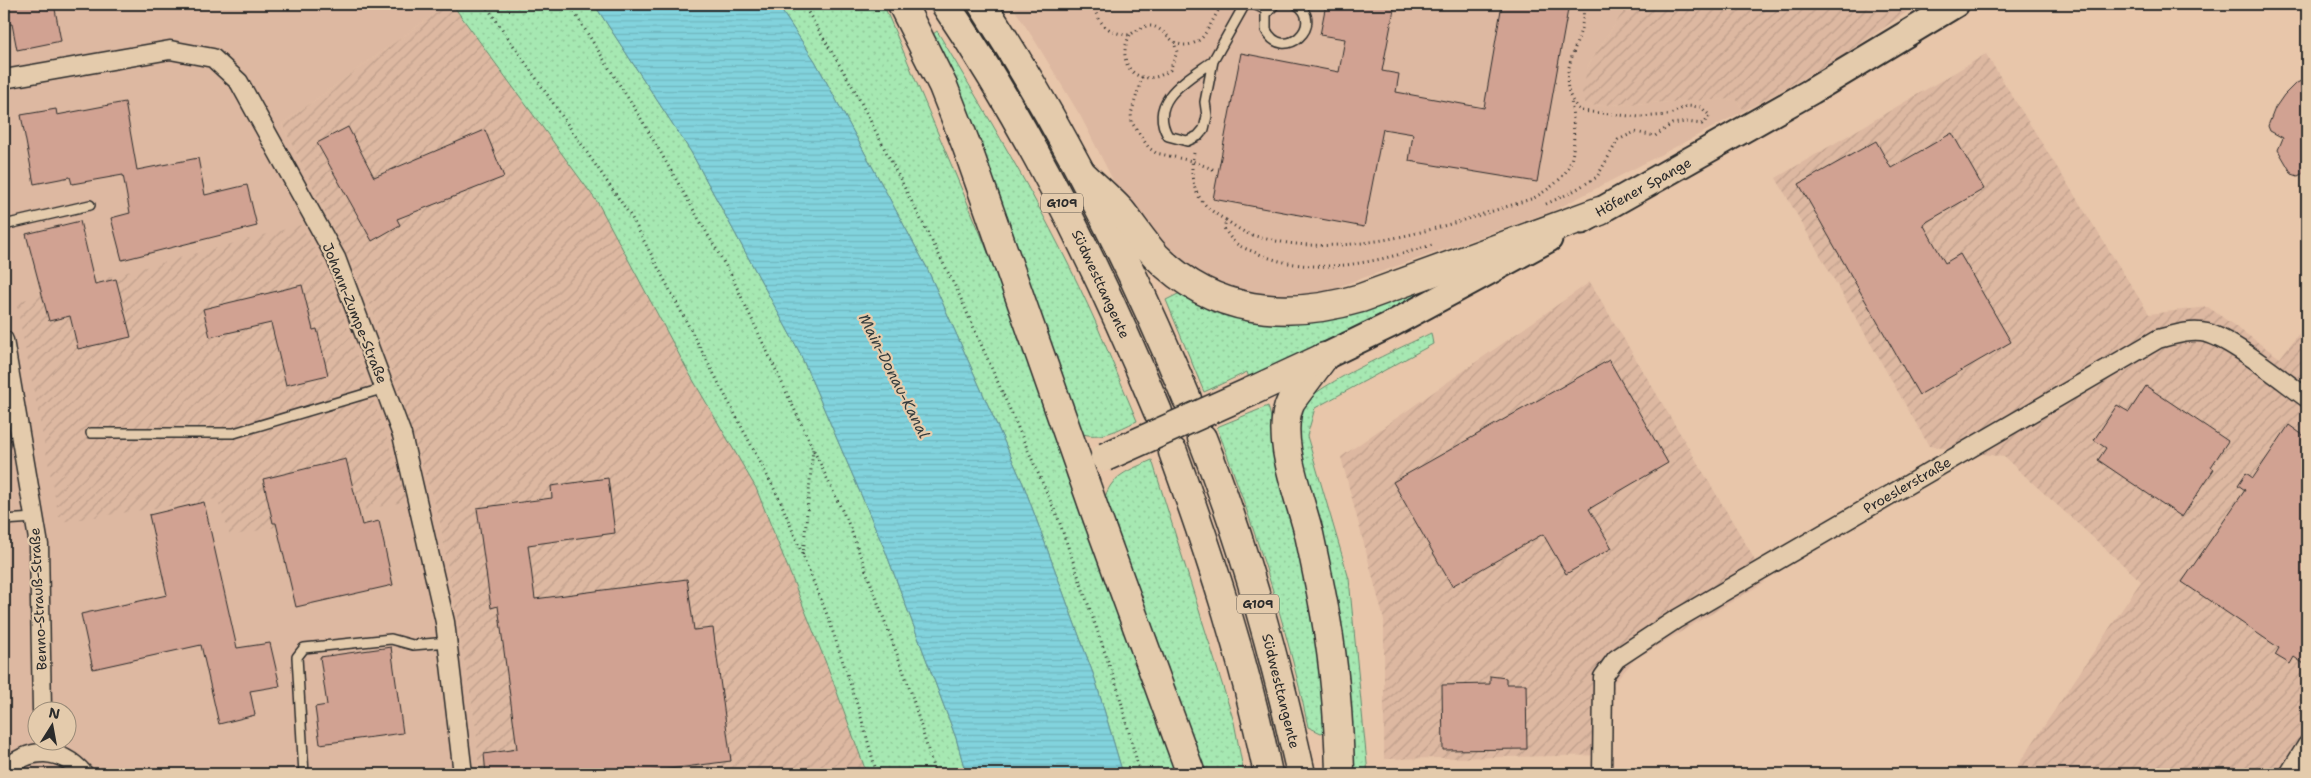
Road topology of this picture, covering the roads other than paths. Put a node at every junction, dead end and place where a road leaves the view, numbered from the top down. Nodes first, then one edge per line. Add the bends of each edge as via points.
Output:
1 (902, 4) edge
2 (945, 4) edge
3 (982, 4) edge
4 (1245, 4) edge
5 (1254, 4) edge
6 (1275, 4) edge
7 (1296, 4) edge
8 (1956, 4) edge
9 (1268, 11) junction
10 (1213, 62) junction
11 (4, 79) edge
12 (1082, 174) junction
13 (90, 204) dead end
14 (1600, 211) junction
15 (4, 225) edge
16 (4, 340) edge
17 (1324, 357) junction
18 (384, 388) junction
19 (2307, 398) edge
20 (1186, 399) dead end
21 (1158, 412) dead end
22 (91, 433) dead end
23 (1202, 438) dead end
24 (1174, 452) dead end
25 (1080, 468) junction
26 (34, 518) junction
27 (4, 520) edge
28 (448, 642) junction
29 (42, 700) edge
30 (2307, 745) edge
31 (37, 750) edge
32 (49, 750) edge
33 (4, 771) edge
34 (84, 774) edge
35 (304, 774) edge
36 (462, 774) edge
37 (1191, 774) edge
38 (1268, 774) edge
39 (1301, 774) edge
40 (1340, 774) edge
41 (1602, 774) edge
42 (2289, 774) edge

1 - 25 highway via 943,86 967,147
2 - 21 highway, Südwesttangente / G109 via 1002,96 1069,217 1120,320
3 - 12 highway, G109
4 - 10 lane
5 - 9 lane
6 - 9 lane
7 - 9 lane via 1306,14 1306,27 1302,36 1290,42 1275,40 1267,32
8 - 14 main road, Höfener Spange
10 - 10 lane via 1169,96 1161,120 1168,136 1187,140 1198,136 1204,129 1205,102
11 - 18 street, Johann-Zumpe-Straße via 170,50 213,58 239,82 336,258
12 - 14 highway via 1178,275 1218,298 1267,310 1305,310 1361,298
12 - 20 highway, G109 via 1135,280
13 - 15 lane
14 - 17 main road, Höfener Spange
16 - 26 street, Benno-Strauß-Straße
17 - 25 highway, bridge
17 - 40 highway via 1287,408 1285,426 1326,621 1335,686
18 - 22 lane via 234,433
18 - 28 street, Johann-Zumpe-Straße via 402,435
19 - 41 street, Proeslerstraße via 2232,345 2207,333 2184,333 2158,339 1675,620 1616,659 1602,676
23 - 39 highway, Südwesttangente / G109 via 1258,604
24 - 38 highway, G109 via 1224,601
25 - 37 highway
26 - 27 lane
26 - 29 street, Benno-Strauß-Straße via 38,545
28 - 35 lane via 413,645 391,639 304,648 297,657
28 - 36 street, Johann-Zumpe-Straße
30 - 42 street
31 - 33 street via 13,762
32 - 34 street via 73,762

